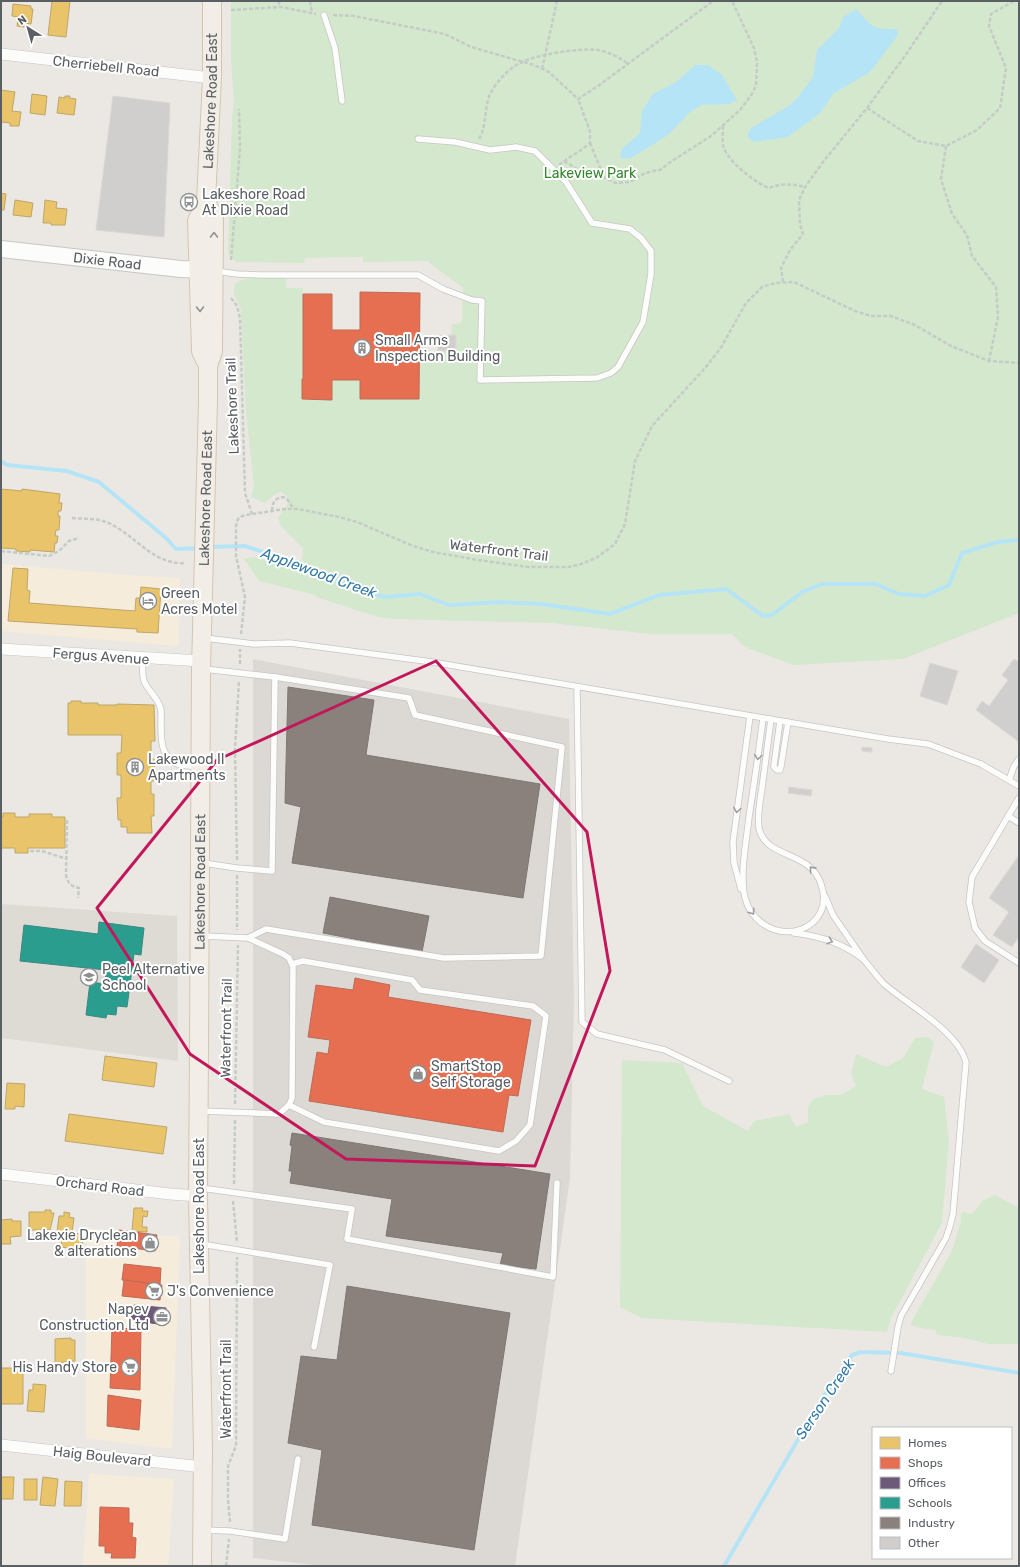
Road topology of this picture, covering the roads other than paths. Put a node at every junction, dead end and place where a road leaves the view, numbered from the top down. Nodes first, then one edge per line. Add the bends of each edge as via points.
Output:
1 (212, 1) edge
2 (324, 15) road end
3 (1, 54) edge
4 (212, 78) junction
5 (342, 101) dead end
6 (418, 139) dead end
7 (1, 249) edge
8 (206, 270) junction
9 (202, 638) junction
10 (1, 649) edge
11 (142, 658) junction
12 (201, 665) junction
13 (275, 677) junction
14 (577, 688) junction
15 (750, 716) junction
16 (763, 718) junction
17 (771, 719) junction
18 (780, 721) junction
19 (788, 722) junction
20 (1019, 758) edge
21 (200, 767) junction
22 (1009, 780) junction
23 (1019, 786) edge
24 (1019, 798) edge
25 (1008, 816) junction
26 (1019, 824) edge
27 (200, 863) junction
28 (824, 894) junction
29 (745, 899) junction
30 (792, 933) junction
31 (200, 936) junction
32 (248, 938) junction
33 (864, 960) junction
34 (1019, 963) edge
35 (292, 964) junction
36 (729, 1081) dead end
37 (289, 1105) junction
38 (199, 1111) junction
39 (1, 1174) edge
40 (557, 1182) dead end
41 (198, 1192) junction
42 (199, 1243) junction
43 (314, 1347) dead end
44 (891, 1370) dead end
45 (1, 1445) edge
46 (298, 1459) dead end
47 (202, 1467) junction
48 (202, 1530) junction
49 (202, 1566) edge

1 - 4 main road, Lakeshore Road East
2 - 5 lane via 335,48
3 - 4 street, Cherriebell Road
4 - 8 main road, Lakeshore Road East via 206,201 214,219
6 - 8 lane via 455,142 490,150 516,147 535,151 566,182 592,223 630,229 641,238 651,251 651,274 643,322 618,367 611,373 597,378 480,380 482,301 443,289 418,275 260,275
7 - 8 main road, Dixie Road
8 - 9 main road, Lakeshore Road East via 213,351 208,366
9 - 12 main road, Lakeshore Road East
9 - 14 lane via 240,643 290,643 432,662
10 - 11 street, Fergus Avenue
11 - 12 street, Fergus Avenue
11 - 21 lane via 143,678 162,710 163,751 175,763
12 - 13 lane
12 - 21 main road, Lakeshore Road East
13 - 27 lane via 272,871
13 - 32 lane via 410,698 414,716 562,747 541,956 444,958 266,929
14 - 15 lane
14 - 36 lane via 582,1022 597,1034 665,1050
15 - 16 lane
15 -> 29 lane via 733,842 734,863
16 - 17 lane
16 -> 29 lane via 745,852
17 - 18 lane
28 -> 17 lane via 820,880 812,868 798,858 772,847 760,831 759,812
18 - 19 lane
18 - 19 lane via 774,765 777,770 780,770 781,766
19 - 22 lane via 928,744 981,764
20 - 22 lane
21 - 27 main road, Lakeshore Road East
22 - 23 lane
24 - 25 lane
25 - 26 lane
25 - 34 lane via 972,877 970,902 975,928 985,941
27 - 31 main road, Lakeshore Road East
28 - 30 lane via 823,904 816,919
28 - 33 lane via 833,915
29 -> 30 lane via 750,910 764,925
30 -> 33 lane via 820,937 841,945
31 - 32 lane
31 - 38 main road, Lakeshore Road East
32 - 35 lane via 283,954
33 - 44 lane via 884,983 944,1030 963,1052 966,1062 954,1206 950,1226 946,1238 901,1316
35 - 37 lane via 292,1098
35 - 37 lane via 303,960 412,980 420,990 533,1006 546,1016 530,1125 516,1141 499,1151 324,1122
37 - 38 lane via 279,1114
38 - 41 main road, Lakeshore Road East
39 - 41 street, Orchard Road via 170,1194
40 - 41 lane via 553,1277 347,1239 352,1209
41 - 42 main road, Lakeshore Road East
42 - 43 lane via 330,1265
42 - 47 main road, Lakeshore Road East
45 - 47 street, Haig Boulevard
46 - 48 lane via 285,1539 230,1531
47 - 48 main road, Lakeshore Road East
48 - 49 main road, Lakeshore Road East

